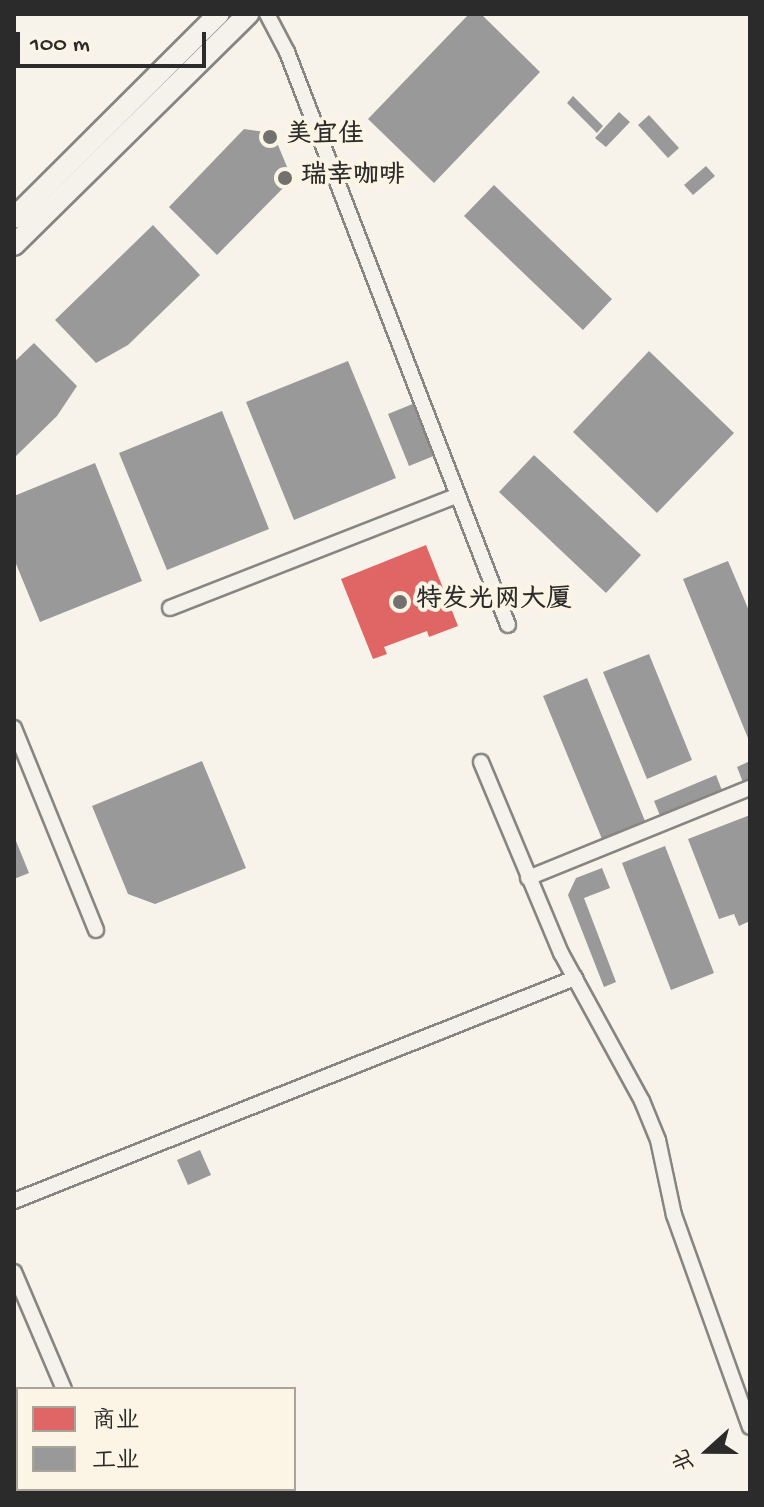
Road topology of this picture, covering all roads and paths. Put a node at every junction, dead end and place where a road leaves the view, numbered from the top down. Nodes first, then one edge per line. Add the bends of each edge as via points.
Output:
1 (219, 14) edge
2 (248, 14) edge
3 (267, 14) edge
4 (14, 218) edge
5 (14, 245) edge
6 (458, 495) junction
7 (170, 608) dead end
8 (508, 625) dead end
9 (14, 728) edge
10 (481, 762) dead end
11 (750, 788) edge
12 (528, 878) junction
13 (96, 930) dead end
14 (575, 978) junction
15 (14, 1201) edge
16 (14, 1272) edge
17 (63, 1387) edge
18 (750, 1427) edge

1 - 4 street
2 - 5 street
3 - 6 street via 287,52
6 - 7 street
6 - 8 street
9 - 13 street
10 - 12 street
11 - 12 street
12 - 14 street
14 - 15 street
14 - 18 street via 648,1114 674,1215
16 - 17 street

